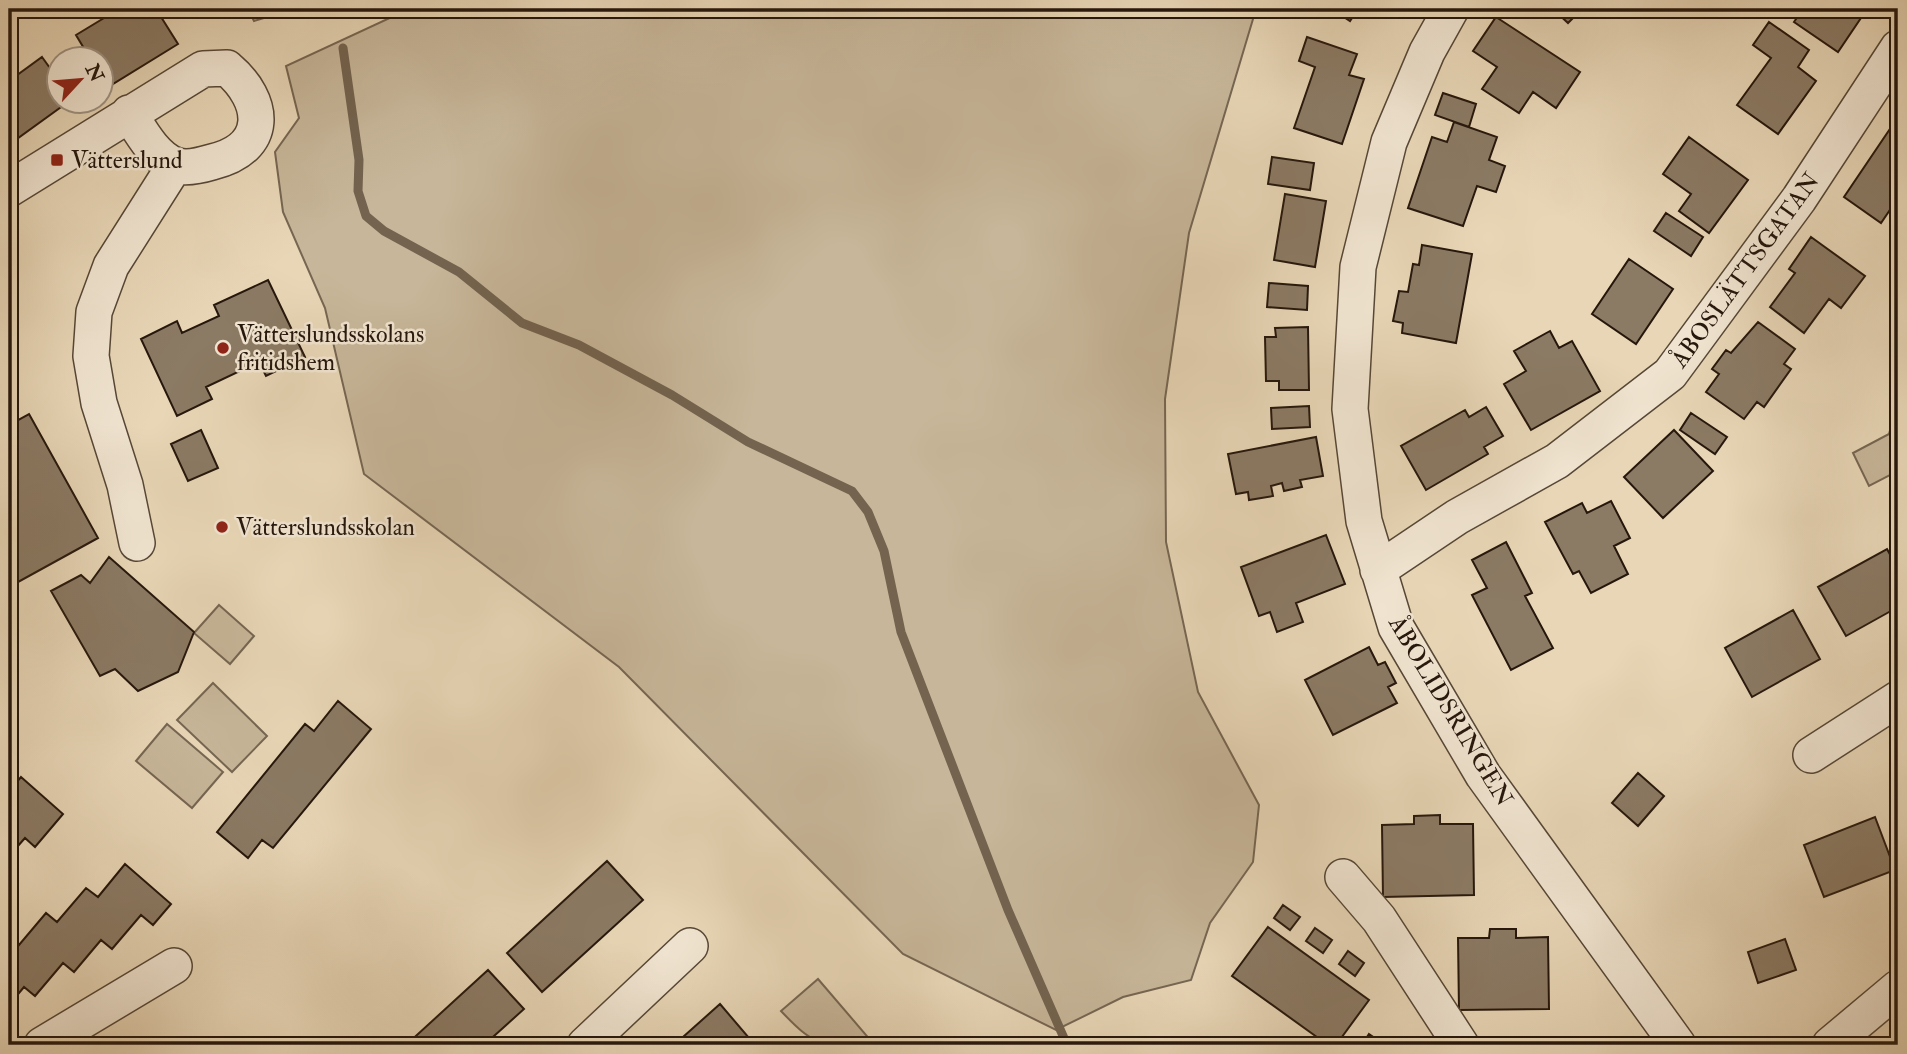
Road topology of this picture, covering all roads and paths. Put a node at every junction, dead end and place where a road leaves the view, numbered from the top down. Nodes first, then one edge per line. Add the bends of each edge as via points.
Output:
1 (1451, 9) edge
2 (1898, 48) edge
3 (129, 113) junction
4 (175, 165) junction
5 (9, 189) edge
6 (137, 543) dead end
7 (1378, 570) junction
8 (1898, 699) edge
9 (1811, 755) dead end
10 (1343, 877) dead end
11 (690, 946) dead end
12 (174, 966) dead end
13 (1898, 988) edge
14 (42, 1045) edge
15 (585, 1045) edge
16 (1461, 1045) edge
17 (1678, 1045) edge
18 (1830, 1045) edge

1 - 7 street, ÅBOLIDSRINGEN via 1427,52 1389,142 1358,267 1350,409 1364,520
2 - 7 street, ÅBOSLÄTTSGATAN via 1799,199 1670,374 1557,461 1457,517
3 - 4 street via 154,148
3 - 4 street via 203,69 226,68 242,81 257,112 255,131 246,146 226,159
3 - 5 street
4 - 6 street via 111,266 94,312 91,356 99,403 125,485
7 - 17 street, ÅBOLIDSRINGEN via 1396,627 1483,775
8 - 9 street
10 - 16 street via 1380,919
11 - 15 street
12 - 14 street
13 - 18 street

